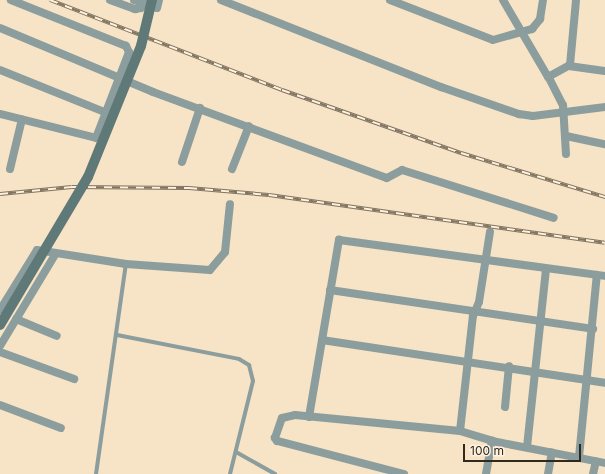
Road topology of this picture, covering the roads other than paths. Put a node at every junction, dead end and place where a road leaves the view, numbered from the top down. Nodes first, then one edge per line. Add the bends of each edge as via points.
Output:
1 (11, 0) edge
2 (110, 0) edge
3 (134, 0) edge
4 (159, 0) edge
5 (221, 0) edge
6 (390, 0) edge
7 (503, 0) edge
8 (543, 0) edge
9 (576, 0) edge
10 (147, 1) edge
11 (0, 28) edge
12 (524, 33) junction
13 (569, 66) junction
14 (0, 70) edge
15 (605, 71) edge
16 (548, 76) junction
17 (120, 77) junction
18 (605, 107) edge
19 (200, 108) junction
20 (564, 112) junction
21 (108, 113) junction
22 (0, 114) edge
23 (22, 119) junction
24 (249, 126) junction
25 (566, 136) junction
26 (605, 144) edge
27 (566, 154) dead end
28 (182, 162) dead end
29 (10, 169) dead end
30 (232, 169) dead end
31 (230, 204) dead end
32 (554, 218) dead end
33 (490, 232) dead end
34 (55, 255) junction
35 (484, 260) junction
36 (126, 264) junction
37 (546, 269) junction
38 (601, 276) edge
39 (330, 290) junction
40 (0, 310) edge
41 (475, 312) junction
42 (16, 319) junction
43 (540, 322) junction
44 (0, 325) edge
45 (593, 329) junction
46 (117, 335) junction
47 (56, 336) dead end
48 (322, 340) junction
49 (0, 346) edge
50 (0, 352) edge
51 (467, 360) junction
52 (509, 366) junction
53 (535, 370) junction
54 (74, 379) dead end
55 (587, 380) junction
56 (605, 383) edge
57 (0, 405) edge
58 (505, 407) dead end
59 (309, 417) junction
60 (61, 428) dead end
61 (460, 431) junction
62 (492, 441) junction
63 (528, 447) junction
64 (236, 452) junction
65 (552, 452) junction
66 (579, 457) junction
67 (596, 461) junction
68 (605, 463) edge
69 (96, 474) edge
70 (230, 474) edge
71 (275, 474) edge
72 (404, 474) edge
73 (486, 474) edge
74 (548, 474) edge
75 (593, 474) edge

1 - 17 street via 126,46 129,52
2 - 10 street via 132,9 141,8
3 - 10 street
4 - 10 street via 158,8
5 - 20 street via 441,87 519,114
6 - 12 street via 488,39 504,39
7 - 12 street
8 - 12 street via 540,19
9 - 13 street
10 - 44 main road, bridge via 141,46 88,177
11 - 17 street
12 - 16 street
13 - 15 street
13 - 16 street
14 - 21 street
16 - 20 street via 559,94
17 - 19 street
17 - 21 street
18 - 20 street
19 - 24 street
19 - 28 street
20 - 25 street
21 - 23 street via 99,136 94,139
22 - 23 street
23 - 29 street
24 - 30 street
24 - 32 street via 387,178 402,170
25 - 26 street
25 - 27 street
31 - 36 street via 226,252 210,270
33 - 35 street
34 - 36 street
34 - 40 street via 37,250
34 - 42 street
35 - 37 street
35 - 39 street via 342,239 336,245
35 - 41 street
36 - 46 lane
37 - 38 street
37 - 43 street
38 - 45 street
39 - 41 street
39 - 48 street
41 - 43 street
41 - 51 street
42 - 47 street
42 - 49 street
43 - 45 street
43 - 53 street
45 - 55 street
46 - 64 lane via 247,363 253,381
46 - 69 lane
48 - 51 street
48 - 59 street
50 - 54 street
51 - 52 street
51 - 61 street
52 - 53 street
52 - 58 street
53 - 55 street
53 - 63 street
55 - 56 street
55 - 66 street
57 - 60 street
59 - 61 street
59 - 72 street via 283,417 276,440 295,448
61 - 62 street
62 - 63 street
62 - 73 street
63 - 65 street
64 - 70 lane
64 - 71 lane
65 - 66 street
65 - 74 street
66 - 67 street
67 - 68 street
67 - 75 street

